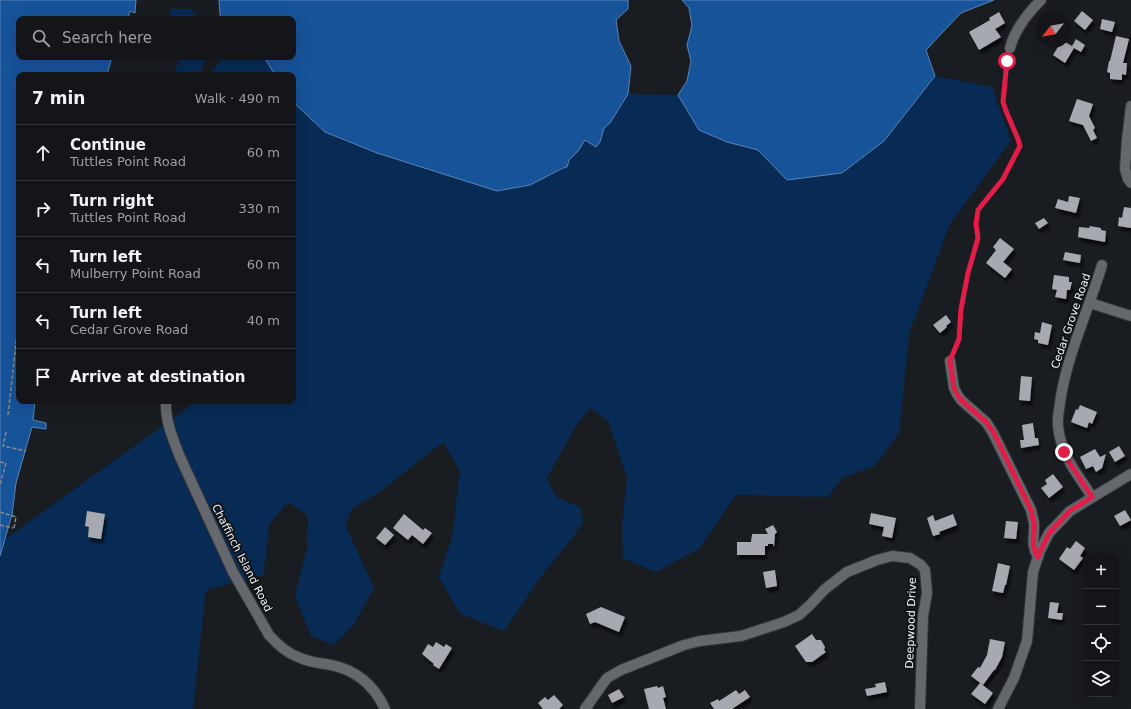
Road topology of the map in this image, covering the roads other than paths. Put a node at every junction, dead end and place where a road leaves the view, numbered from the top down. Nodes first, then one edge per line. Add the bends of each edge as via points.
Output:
1 (1041, 0) edge
2 (1010, 48) road end
3 (1131, 106) edge
4 (1131, 183) edge
5 (1102, 265) dead end
6 (1090, 303) junction
7 (1131, 316) edge
8 (950, 361) road end
9 (166, 404) edge
10 (1131, 474) edge
11 (1092, 497) junction
12 (1038, 557) junction
13 (385, 709) edge
14 (585, 709) edge
15 (920, 709) edge
16 (998, 709) edge

1 - 2 street via 1012,38
3 - 4 street via 1126,173
5 - 6 street, Cedar Grove Road
6 - 7 street
6 - 11 street, Cedar Grove Road via 1064,379 1058,426 1064,452
8 - 12 street via 957,394 994,433 1031,510 1034,523 1033,545
9 - 13 street, Chaffinch Island Road via 170,431 180,457 233,572 269,635 281,647 297,657 346,669 359,675 376,693
10 - 11 street
11 - 12 street via 1070,511 1049,533
12 - 16 street via 1033,572 1027,641 1014,678
14 - 15 street, Deepwood Drive via 608,678 621,670 684,645 741,636 784,622 799,615 825,589 847,572 892,556 910,558 925,570

